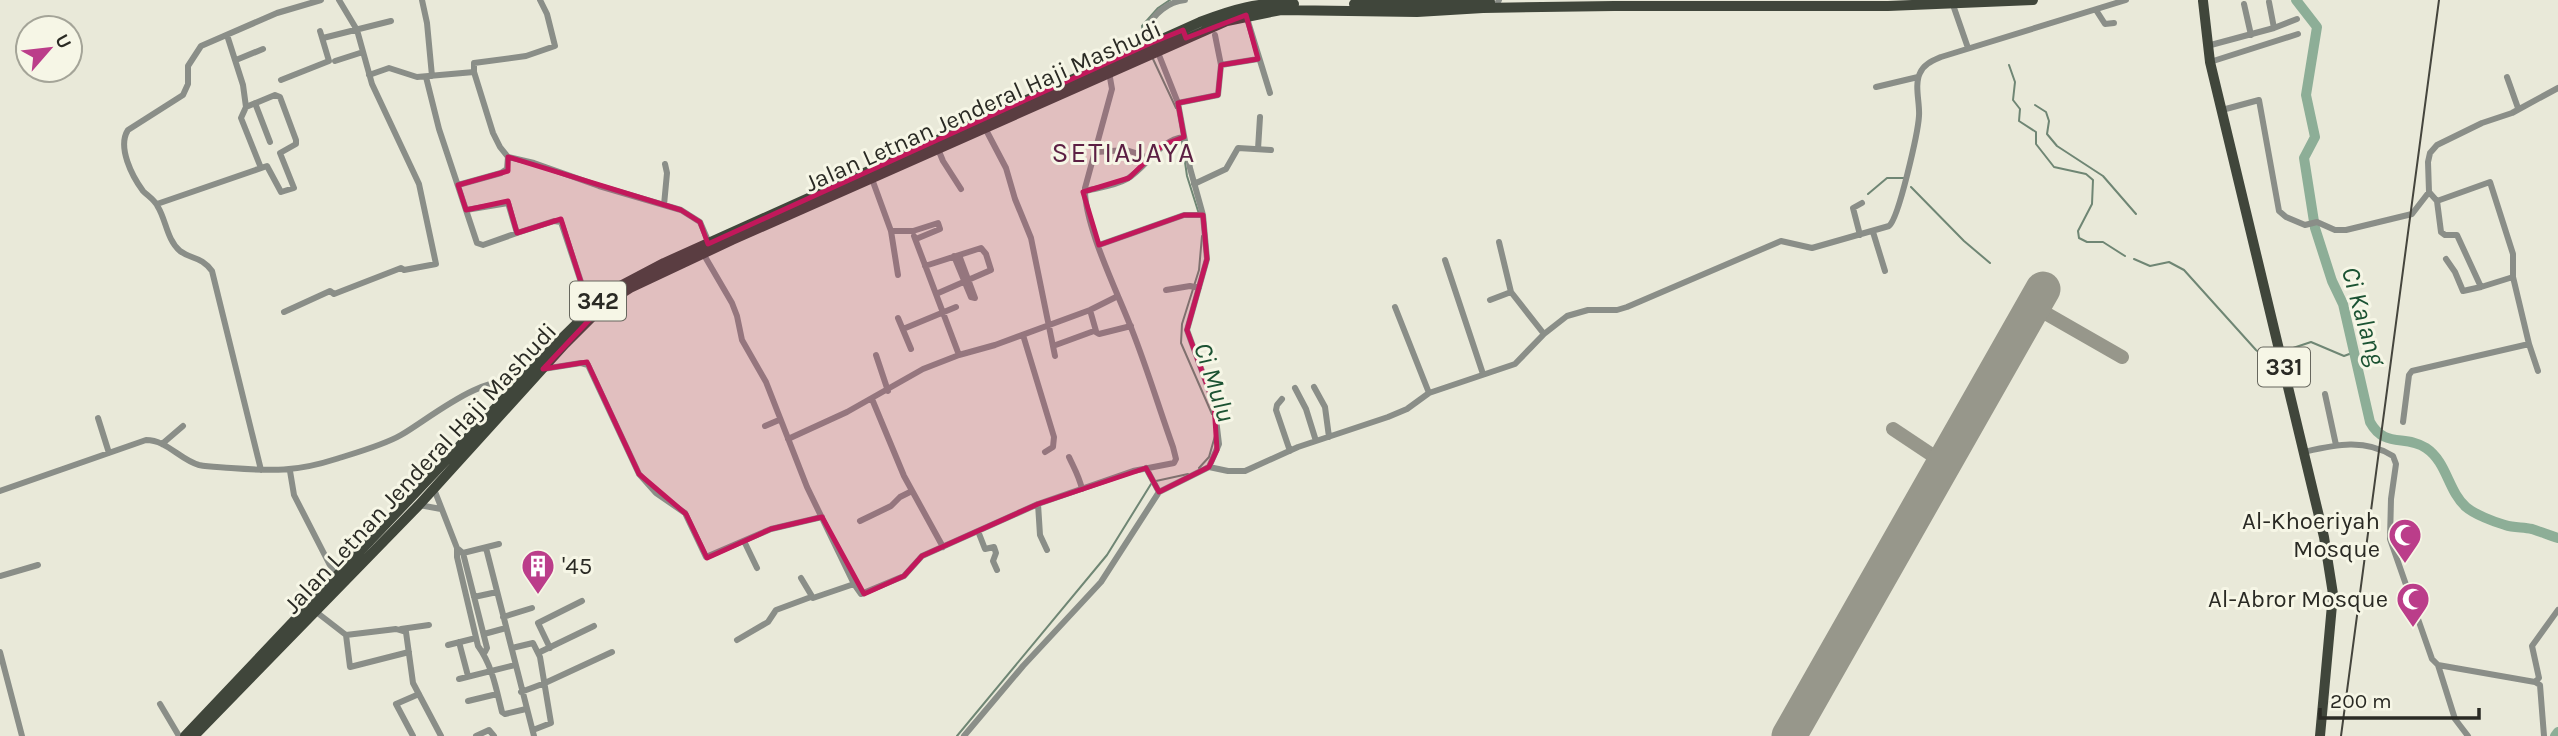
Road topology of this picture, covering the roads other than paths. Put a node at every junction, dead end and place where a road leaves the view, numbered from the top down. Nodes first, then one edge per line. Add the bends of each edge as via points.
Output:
1 (321, 0) edge
2 (339, 0) edge
3 (422, 0) edge
4 (540, 0) edge
5 (1185, 0) edge
6 (1633, 0) edge
7 (2013, 0) edge
8 (2033, 0) edge
9 (2126, 0) edge
10 (2202, 0) edge
11 (1498, 1) edge
12 (1952, 2) junction
13 (2269, 2) dead end
14 (1888, 3) edge
15 (2245, 4) dead end
16 (1483, 5) edge
17 (2095, 10) junction
18 (1246, 15) junction
19 (2297, 19) dead end
20 (391, 21) dead end
21 (2114, 23) dead end
22 (2274, 28) junction
23 (357, 30) junction
24 (1184, 34) junction
25 (2298, 34) dead end
26 (227, 35) junction
27 (1215, 35) dead end
28 (2251, 35) junction
29 (2207, 46) junction
30 (1151, 48) junction
31 (1968, 48) junction
32 (263, 49) dead end
33 (363, 52) junction
34 (1258, 59) junction
35 (236, 60) junction
36 (335, 61) dead end
37 (2210, 62) junction
38 (1221, 65) junction
39 (474, 72) junction
40 (1109, 72) junction
41 (369, 75) junction
42 (429, 76) junction
43 (1918, 77) junction
44 (2507, 77) dead end
45 (281, 80) dead end
46 (1876, 87) dead end
47 (2558, 88) edge
48 (1270, 93) dead end
49 (255, 103) junction
50 (1178, 103) junction
51 (246, 107) junction
52 (2518, 108) junction
53 (2222, 110) junction
54 (1260, 117) dead end
55 (985, 128) junction
56 (1182, 137) junction
57 (270, 142) dead end
58 (938, 149) junction
59 (1258, 149) junction
60 (1271, 150) dead end
61 (1096, 152) junction
62 (1142, 155) dead end
63 (508, 157) junction
64 (665, 164) dead end
65 (261, 168) junction
66 (872, 179) junction
67 (458, 185) junction
68 (1195, 186) junction
69 (961, 188) dead end
70 (1085, 191) junction
71 (2430, 192) junction
72 (2437, 201) junction
73 (1862, 203) dead end
74 (157, 204) junction
75 (664, 205) junction
76 (466, 210) junction
77 (1201, 214) junction
78 (891, 231) junction
79 (913, 231) junction
80 (1873, 232) junction
81 (517, 233) junction
82 (1860, 235) junction
83 (916, 239) junction
84 (1499, 242) dead end
85 (709, 243) junction
86 (1099, 245) junction
87 (704, 255) junction
88 (957, 256) junction
89 (2446, 259) dead end
90 (1445, 260) dead end
91 (925, 266) junction
92 (666, 267) junction
93 (1885, 271) dead end
94 (898, 275) dead end
95 (2513, 277) junction
96 (966, 281) junction
97 (1194, 287) junction
98 (2482, 287) junction
99 (1166, 290) dead end
100 (1510, 292) junction
101 (936, 294) junction
102 (1118, 296) junction
103 (1490, 300) dead end
104 (956, 307) dead end
105 (1395, 307) dead end
106 (590, 309) junction
107 (1090, 310) junction
108 (284, 312) dead end
109 (943, 313) junction
110 (898, 318) dead end
111 (1047, 324) junction
112 (1131, 326) junction
113 (903, 329) junction
114 (1096, 331) junction
115 (1544, 334) junction
116 (1023, 335) junction
117 (2529, 344) junction
118 (1053, 346) junction
119 (911, 349) dead end
120 (876, 355) dead end
121 (959, 355) junction
122 (1055, 355) dead end
123 (543, 369) junction
124 (2538, 371) dead end
125 (1483, 374) junction
126 (520, 384) junction
127 (1314, 387) dead end
128 (1295, 388) dead end
129 (888, 391) junction
130 (1429, 393) junction
131 (2325, 394) dead end
132 (872, 399) junction
133 (1282, 399) dead end
134 (98, 418) dead end
135 (779, 420) junction
136 (2403, 422) dead end
137 (183, 426) dead end
138 (765, 426) dead end
139 (1329, 437) junction
140 (788, 439) junction
141 (1316, 441) junction
142 (162, 444) junction
143 (2336, 445) junction
144 (1290, 451) junction
145 (1045, 452) dead end
146 (109, 453) junction
147 (2304, 453) junction
148 (1069, 457) dead end
149 (1209, 467) junction
150 (261, 470) junction
151 (289, 471) junction
152 (1148, 472) junction
153 (434, 489) junction
154 (1082, 489) junction
155 (0, 491) edge
156 (912, 491) junction
157 (1158, 492) junction
158 (1038, 504) junction
159 (419, 505) junction
160 (441, 509) junction
161 (822, 517) junction
162 (860, 521) dead end
163 (978, 531) junction
164 (744, 541) junction
165 (499, 544) dead end
166 (943, 547) junction
167 (486, 548) junction
168 (1047, 550) dead end
169 (460, 551) junction
170 (38, 565) dead end
171 (757, 568) dead end
172 (997, 570) dead end
173 (0, 576) edge
174 (336, 577) junction
175 (801, 578) dead end
176 (854, 584) junction
177 (497, 592) junction
178 (474, 597) junction
179 (811, 597) junction
180 (582, 601) dead end
181 (532, 608) dead end
182 (2558, 610) edge
183 (315, 611) junction
184 (503, 617) junction
185 (429, 625) dead end
186 (594, 626) dead end
187 (506, 628) junction
188 (401, 629) junction
189 (484, 634) junction
190 (346, 635) junction
191 (476, 638) junction
192 (737, 640) dead end
193 (459, 642) junction
194 (448, 645) dead end
195 (512, 648) junction
196 (550, 648) junction
197 (0, 652) edge
198 (409, 652) junction
199 (485, 652) junction
200 (612, 652) dead end
201 (538, 653) junction
202 (515, 665) junction
203 (2438, 665) junction
204 (492, 671) junction
205 (468, 676) junction
206 (459, 679) dead end
207 (2535, 682) junction
208 (545, 683) junction
209 (521, 692) junction
210 (419, 694) junction
211 (497, 694) junction
212 (468, 701) dead end
213 (160, 704) dead end
214 (526, 709) junction
215 (534, 733) edge
216 (438, 735) edge
217 (22, 736) edge
218 (179, 736) edge
219 (185, 736) edge
220 (194, 736) edge
221 (413, 736) edge
222 (476, 736) edge
223 (494, 736) edge
224 (964, 736) edge
225 (2320, 736) edge
226 (2468, 736) edge
227 (2541, 736) edge

1 - 26 street
2 - 23 street
3 - 42 street
4 - 39 street via 555,46 526,56 474,63
5 - 30 street via 1169,5 1152,19 1147,29
6 - 11 main road, Jalan Letnan Jenderal Haji Mashudi / 342
7 - 8 main road, Jalan Letnan Jenderal Haji Mashudi / 342
7 - 12 main road, Jalan Letnan Jenderal Haji Mashudi / 342
9 - 17 street
10 - 29 main road, 331
11 - 16 main road, Jalan Letnan Jenderal Haji Mashudi / 342
12 - 14 main road, Jalan Letnan Jenderal Haji Mashudi / 342
12 - 31 street
13 - 22 street
14 - 16 main road, Jalan Letnan Jenderal Haji Mashudi / 342
15 - 28 street
16 - 18 main road, Jalan Letnan Jenderal Haji Mashudi / 342 via 1417,12 1281,10
16 - 24 main road, Jalan Letnan Jenderal Haji Mashudi / 342 via 1281,3 1231,10
17 - 21 street via 2105,24
17 - 31 street
18 - 24 main road, Jalan Letnan Jenderal Haji Mashudi / 342
18 - 34 street
19 - 22 street
20 - 23 street
22 - 28 street
23 - 33 street
23 - 45 street via 321,35 329,62
24 - 30 main road, Jalan Letnan Jenderal Haji Mashudi / 342
25 - 37 street
26 - 35 street
26 - 74 street via 197,50 188,66 183,94 125,136 127,160 137,181
27 - 38 street
28 - 29 street
29 - 37 main road, 331
30 - 40 main road, Jalan Letnan Jenderal Haji Mashudi / 342
30 - 50 street
30 - 85 main road, Jalan Letnan Jenderal Haji Mashudi / 342
31 - 43 street via 1929,63
32 - 35 street
33 - 36 street
33 - 41 street
34 - 38 street
34 - 48 street
35 - 51 street
37 - 53 main road, 331
38 - 50 street via 1218,95
39 - 42 street
39 - 63 street via 494,133
40 - 55 main road, Jalan Letnan Jenderal Haji Mashudi / 342
40 - 61 street via 1112,89
41 - 42 street via 394,68 417,77
41 - 108 street via 419,184 436,264 401,268
42 - 67 street via 439,128
43 - 46 street
43 - 80 street via 1920,117 1905,186 1894,222
44 - 52 street
47 - 52 street
49 - 51 street
49 - 57 street
49 - 65 street via 275,95 282,100 296,143 280,155 294,188 282,193 268,167
50 - 56 street
51 - 65 street via 241,118
52 - 71 street via 2434,148 2428,162
53 - 71 street via 2259,100 2277,207 2286,218 2340,231 2408,215
53 - 147 main road, 331
54 - 59 street
55 - 58 main road, Jalan Letnan Jenderal Haji Mashudi / 342
55 - 111 street via 1006,168 1031,238
56 - 68 street
56 - 70 street via 1163,145 1129,178
58 - 66 main road, Jalan Letnan Jenderal Haji Mashudi / 342
58 - 69 street
59 - 60 street
59 - 68 street via 1236,149 1228,167
61 - 62 street via 1126,150
61 - 70 street
63 - 67 street via 508,166 500,173
63 - 75 street
64 - 75 street
65 - 74 street
66 - 78 street
66 - 87 main road, Jalan Letnan Jenderal Haji Mashudi / 342
67 - 76 street
68 - 77 street
70 - 86 street
71 - 72 street
72 - 95 street via 2490,182 2513,254
72 - 98 street via 2441,232 2459,237
73 - 82 street via 1853,208
74 - 150 street via 177,248 203,260 212,271
75 - 85 street via 696,218
76 - 81 street via 508,203
76 - 81 street via 478,244
77 - 86 street
77 - 97 street via 1207,259
78 - 79 street
78 - 94 street
79 - 83 street
79 - 83 street via 938,223 940,227
80 - 82 street
80 - 93 street
81 - 106 street via 554,221 562,224
82 - 115 street via 1812,248 1781,241 1628,307 1567,316
83 - 91 street
84 - 100 street
85 - 92 main road, Jalan Letnan Jenderal Haji Mashudi / 342
86 - 102 street
87 - 92 main road, Jalan Letnan Jenderal Haji Mashudi / 342
87 - 135 street via 737,316 742,340 766,382
88 - 91 street
88 - 96 street
88 - 96 street via 982,247 991,266 991,271
89 - 98 street via 2463,291
90 - 125 street
91 - 101 street
92 - 106 main road, Jalan Letnan Jenderal Haji Mashudi / 342 via 622,283
92 - 123 main road, Jalan Letnan Jenderal Haji Mashudi / 342 via 605,304
95 - 98 street
95 - 117 street
96 - 101 street
97 - 99 street
97 - 149 street via 1186,330 1214,404 1219,444
100 - 103 street
100 - 115 street
101 - 109 street
102 - 107 street
102 - 112 street
104 - 109 street
105 - 130 street
106 - 126 main road, Jalan Letnan Jenderal Haji Mashudi / 342
107 - 111 street
107 - 114 street
109 - 113 street
109 - 121 street
110 - 113 street
111 - 116 street
111 - 118 street
112 - 114 street
112 - 152 street via 1176,458 1174,463
113 - 119 street
114 - 118 street
115 - 125 street via 1519,361
116 - 121 street
116 - 145 street via 1054,437 1053,447
117 - 124 street
117 - 136 street via 2412,371
118 - 122 street
120 - 129 street
121 - 129 street via 907,377
123 - 153 main road, Jalan Letnan Jenderal Haji Mashudi / 342
123 - 164 street via 588,365 639,474 685,513 705,556 710,558
125 - 130 street
126 - 151 street via 486,386 449,402 397,437
126 - 174 main road, Jalan Letnan Jenderal Haji Mashudi / 342
127 - 139 street via 1325,407
128 - 141 street
129 - 132 street
130 - 139 street via 1388,418
131 - 143 street
132 - 140 street
132 - 156 street
133 - 144 street via 1276,410
134 - 146 street
135 - 138 street
135 - 140 street
137 - 142 street
139 - 141 street
140 - 161 street
141 - 144 street
142 - 146 street via 146,440
142 - 150 street via 196,464
143 - 147 street
143 - 203 street via 2363,445 2395,458 2390,539 2427,649
144 - 149 street via 1245,471
146 - 155 street
147 - 225 main road, 331 via 2333,594
148 - 154 street
149 - 157 street
150 - 151 street
151 - 174 street via 294,495
152 - 154 street
152 - 157 street
153 - 159 main road, Jalan Letnan Jenderal Haji Mashudi / 342
153 - 160 street
154 - 158 street
156 - 162 street
156 - 166 street
157 - 224 street via 1101,582
158 - 163 street
158 - 168 street via 1040,535
159 - 160 street
159 - 183 main road, Jalan Letnan Jenderal Haji Mashudi / 342
160 - 169 street
161 - 164 street
161 - 176 street
163 - 166 street
163 - 172 street via 985,549 994,547
164 - 171 street
165 - 167 street
166 - 176 street via 919,558 904,576 867,593 860,594
167 - 169 street
167 - 177 street
169 - 178 street
169 - 191 street via 457,556
170 - 173 street
174 - 219 main road, Jalan Letnan Jenderal Haji Mashudi / 342
175 - 179 street
176 - 179 street
177 - 178 street
177 - 184 street
178 - 189 street
179 - 192 street via 776,610 768,622
180 - 196 street via 538,623
181 - 184 street
182 - 207 street via 2532,646 2539,678
183 - 190 street
183 - 220 main road, Jalan Letnan Jenderal Haji Mashudi / 342
184 - 187 street
185 - 188 street
186 - 196 street
187 - 189 street
187 - 195 street
188 - 190 street
188 - 198 street via 406,632
189 - 199 street
190 - 198 street via 350,667
191 - 193 street
191 - 199 street
193 - 194 street
193 - 205 street
195 - 201 street via 533,643
195 - 202 street
196 - 201 street
197 - 217 street
198 - 210 street
199 - 204 street
200 - 208 street
201 - 208 street
202 - 204 street
202 - 209 street
203 - 207 street
203 - 226 street via 2455,719
204 - 205 street
204 - 211 street
205 - 206 street
207 - 227 street via 2539,685
208 - 209 street
208 - 215 street via 551,723
209 - 214 street
210 - 216 street
210 - 221 street via 396,704
211 - 212 street
211 - 214 street via 504,713
213 - 218 street
214 - 215 street
222 - 223 street via 486,730

